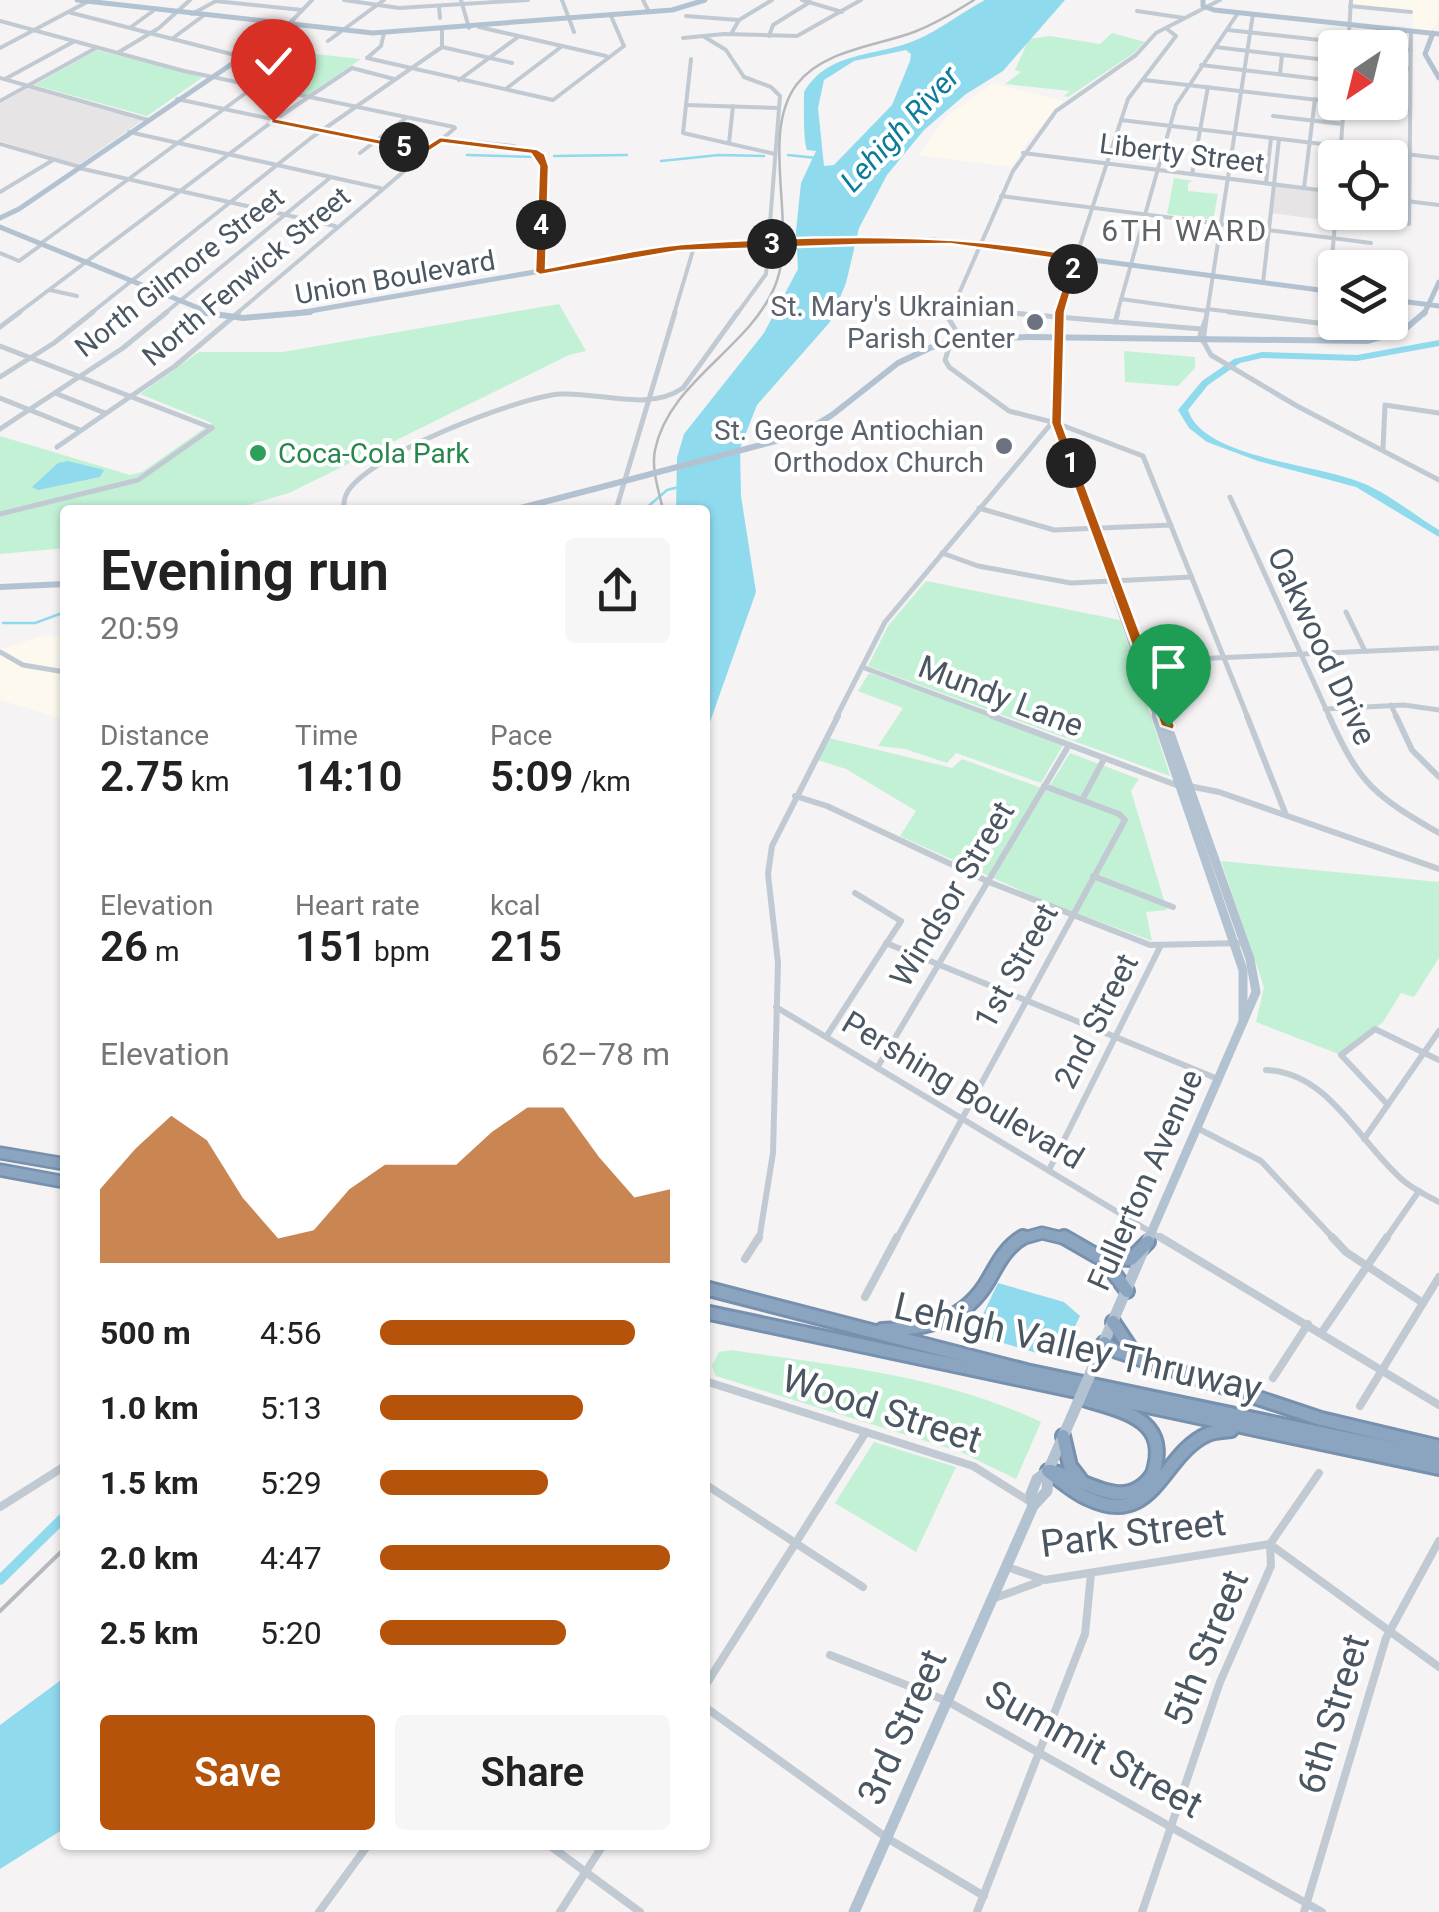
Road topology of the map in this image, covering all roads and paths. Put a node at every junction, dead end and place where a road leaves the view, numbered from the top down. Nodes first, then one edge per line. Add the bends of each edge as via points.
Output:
1 (76, 0) edge
2 (134, 0) edge
3 (190, 0) edge
4 (258, 0) edge
5 (312, 0) edge
6 (344, 0) edge
7 (384, 0) edge
8 (528, 0) edge
9 (562, 0) edge
10 (643, 0) edge
11 (705, 0) edge
12 (772, 0) edge
13 (802, 0) edge
14 (860, 0) edge
15 (1203, 0) edge
16 (1220, 0) edge
17 (216, 1) edge
18 (87, 2) edge
19 (810, 2) edge
20 (462, 3) edge
21 (1350, 3) edge
22 (378, 4) junction
23 (250, 5) junction
24 (123, 7) junction
25 (439, 7) junction
26 (1207, 8) junction
27 (302, 10) junction
28 (1136, 10) dead end
29 (154, 11) junction
30 (68, 12) junction
31 (649, 12) junction
32 (842, 12) junction
33 (1238, 12) junction
34 (1411, 12) dead end
35 (176, 13) junction
36 (1253, 14) junction
37 (191, 15) junction
38 (202, 16) junction
39 (611, 16) junction
40 (686, 16) dead end
41 (440, 18) dead end
42 (1186, 19) junction
43 (569, 20) junction
44 (739, 20) junction
45 (0, 22) edge
46 (1349, 24) junction
47 (288, 25) junction
48 (130, 28) junction
49 (469, 28) junction
50 (479, 28) junction
51 (1166, 28) junction
52 (34, 30) junction
53 (442, 30) junction
54 (1226, 30) junction
55 (1349, 30) edge
56 (343, 31) junction
57 (1411, 31) junction
58 (574, 32) dead end
59 (1250, 32) junction
60 (1437, 32) edge
61 (384, 33) junction
62 (152, 34) junction
63 (731, 34) junction
64 (519, 36) junction
65 (703, 36) junction
66 (769, 36) junction
67 (172, 38) junction
68 (683, 38) dead end
69 (74, 41) junction
70 (328, 41) dead end
71 (1318, 41) edge
72 (253, 46) junction
73 (442, 46) junction
74 (562, 46) junction
75 (1214, 47) junction
76 (0, 48) edge
77 (97, 48) junction
78 (278, 49) dead end
79 (1408, 50) edge
80 (1411, 50) junction
81 (1247, 51) junction
82 (117, 53) junction
83 (1282, 55) junction
84 (238, 56) junction
85 (607, 56) junction
86 (489, 58) junction
87 (1318, 58) edge
88 (691, 60) dead end
89 (512, 62) dead end
90 (1201, 65) junction
91 (410, 68) junction
92 (1410, 69) joint
93 (1244, 70) junction
94 (1280, 74) junction
95 (209, 76) junction
96 (1439, 78) edge
97 (395, 79) junction
98 (1318, 79) edge
99 (1, 80) edge
100 (458, 80) junction
101 (1142, 80) junction
102 (1186, 85) junction
103 (28, 86) junction
104 (254, 86) junction
105 (1208, 87) junction
106 (506, 88) junction
107 (1241, 91) junction
108 (309, 98) junction
109 (177, 99) junction
110 (1315, 99) junction
111 (1318, 99) edge
112 (0, 101) edge
113 (686, 105) junction
114 (733, 106) junction
115 (354, 107) junction
116 (224, 108) junction
117 (778, 108) junction
118 (1410, 110) joint
119 (1274, 116) dead end
120 (407, 118) junction
121 (148, 120) junction
122 (276, 120) junction
123 (1121, 120) junction
124 (1312, 120) junction
125 (1342, 120) edge
126 (1342, 124) junction
127 (1171, 126) junction
128 (322, 130) junction
129 (1200, 130) junction
130 (129, 132) junction
131 (1234, 134) junction
132 (1270, 138) junction
133 (1279, 139) junction
134 (440, 140) junction
135 (1341, 140) edge
136 (375, 141) junction
137 (1309, 142) junction
138 (177, 143) junction
139 (729, 143) junction
140 (1318, 143) edge
141 (0, 144) edge
142 (10, 147) junction
143 (425, 151) junction
144 (0, 152) edge
145 (360, 153) dead end
146 (1023, 153) junction
147 (229, 154) junction
148 (775, 154) junction
149 (1409, 154) junction
150 (1439, 158) edge
151 (54, 160) junction
152 (1108, 164) junction
153 (276, 165) junction
154 (79, 167) junction
155 (1158, 170) junction
156 (1192, 174) junction
157 (331, 177) junction
158 (128, 179) junction
159 (1227, 179) junction
160 (1269, 184) junction
161 (381, 188) junction
162 (1304, 188) junction
163 (1318, 190) edge
164 (180, 191) junction
165 (0, 192) edge
166 (1001, 196) junction
167 (1409, 201) junction
168 (230, 202) junction
169 (1439, 205) edge
170 (1093, 208) junction
171 (284, 215) junction
172 (1146, 215) junction
173 (0, 223) edge
174 (1220, 224) junction
175 (1409, 224) dead end
176 (336, 226) junction
177 (1335, 230) edge
178 (10, 231) joint
179 (1269, 231) junction
180 (1334, 239) junction
181 (41, 244) junction
182 (1371, 244) dead end
183 (694, 246) junction
184 (1334, 250) edge
185 (0, 252) edge
186 (1077, 258) junction
187 (85, 263) junction
188 (1131, 265) junction
189 (540, 272) junction
190 (1212, 276) junction
191 (129, 282) junction
192 (1263, 282) junction
193 (1439, 282) edge
194 (50, 290) junction
195 (1318, 290) edge
196 (77, 296) dead end
197 (1121, 299) junction
198 (1408, 302) edge
199 (176, 303) junction
200 (1439, 306) edge
201 (952, 308) junction
202 (1207, 310) junction
203 (230, 318) junction
204 (1059, 318) junction
205 (1205, 321) junction
206 (1115, 322) junction
207 (1318, 323) edge
208 (0, 327) edge
209 (1201, 329) junction
210 (1058, 337) junction
211 (1202, 340) junction
212 (0, 346) edge
213 (30, 358) junction
214 (0, 377) edge
215 (79, 377) junction
216 (55, 393) junction
217 (130, 396) junction
218 (0, 398) edge
219 (648, 398) junction
220 (1056, 403) joint
221 (30, 410) junction
222 (106, 413) junction
223 (1439, 414) edge
224 (1056, 423) junction
225 (0, 429) edge
226 (81, 430) junction
227 (57, 447) dead end
228 (1383, 450) junction
229 (1439, 480) edge
230 (1230, 498) dead end
231 (344, 505) edge
232 (532, 505) edge
233 (617, 505) edge
234 (979, 508) junction
235 (0, 514) edge
236 (1171, 525) junction
237 (1093, 528) junction
238 (942, 553) junction
239 (1192, 577) junction
240 (1112, 580) junction
241 (60, 584) edge
242 (0, 587) edge
243 (1122, 610) junction
244 (1346, 612) dead end
245 (1439, 648) edge
246 (1365, 651) junction
247 (0, 652) edge
248 (1300, 654) junction
249 (1225, 660) junction
250 (1145, 662) junction
251 (862, 667) junction
252 (60, 671) edge
253 (1391, 705) junction
254 (1325, 709) junction
255 (1439, 710) edge
256 (1069, 745) junction
257 (1104, 759) junction
258 (1439, 777) edge
259 (1044, 786) junction
260 (1185, 786) junction
261 (795, 796) junction
262 (1082, 800) junction
263 (1286, 815) junction
264 (1439, 833) edge
265 (1439, 870) edge
266 (1093, 876) junction
267 (989, 882) junction
268 (855, 893) dead end
269 (1173, 907) dead end
270 (1072, 915) junction
271 (886, 943) junction
272 (1239, 943) junction
273 (1160, 948) junction
274 (939, 965) junction
275 (1025, 1000) junction
276 (776, 1007) junction
277 (1244, 1022) joint
278 (1439, 1031) edge
279 (826, 1037) junction
280 (1115, 1037) junction
281 (1424, 1053) junction
282 (1439, 1060) edge
283 (877, 1068) junction
284 (1266, 1070) dead end
285 (1219, 1079) junction
286 (1388, 1104) junction
287 (961, 1118) junction
288 (1198, 1128) junction
289 (1364, 1140) junction
290 (0, 1153) edge
291 (60, 1163) edge
292 (0, 1170) edge
293 (1049, 1170) junction
294 (60, 1181) edge
295 (1419, 1191) junction
296 (1439, 1202) edge
297 (1150, 1237) junction
298 (1097, 1255) junction
299 (745, 1260) dead end
300 (1364, 1267) junction
301 (1439, 1277) edge
302 (710, 1289) edge
303 (1126, 1291) junction
304 (866, 1297) dead end
305 (1423, 1303) junction
306 (710, 1313) edge
307 (1113, 1322) junction
308 (1308, 1324) junction
309 (868, 1330) junction
310 (1322, 1332) junction
311 (1104, 1343) junction
312 (1140, 1358) junction
313 (1383, 1369) junction
314 (1092, 1372) joint
315 (1015, 1378) junction
316 (1273, 1378) dead end
317 (710, 1382) edge
318 (1438, 1402) edge
319 (1360, 1406) dead end
320 (866, 1432) junction
321 (1063, 1436) junction
322 (1439, 1447) edge
323 (1368, 1454) junction
324 (1439, 1458) edge
325 (1439, 1468) edge
326 (60, 1469) edge
327 (1048, 1470) junction
328 (1319, 1473) dead end
329 (1084, 1483) junction
330 (710, 1487) edge
331 (1033, 1506) junction
332 (0, 1507) edge
333 (1439, 1541) edge
334 (796, 1543) junction
335 (1270, 1544) junction
336 (1006, 1566) junction
337 (1090, 1574) junction
338 (1045, 1580) junction
339 (863, 1587) dead end
340 (990, 1601) junction
341 (1389, 1632) junction
342 (830, 1655) dead end
343 (1439, 1667) edge
344 (710, 1678) edge
345 (947, 1701) junction
346 (710, 1711) edge
347 (1040, 1752) junction
348 (1171, 1827) junction
349 (886, 1838) junction
350 (364, 1850) edge
351 (556, 1850) edge
352 (601, 1850) edge
353 (586, 1871) junction
354 (984, 1896) junction
355 (1306, 1908) edge
356 (319, 1912) edge
357 (560, 1912) edge
358 (640, 1912) edge
359 (854, 1912) edge
360 (977, 1912) edge
361 (1142, 1912) edge
362 (1322, 1912) edge

1 - 18 main road
2 - 24 street
3 - 35 street
4 - 23 street
5 - 27 street
6 - 22 street
7 - 22 street
8 - 20 street
9 - 43 street
10 - 31 street
11 - 31 main road
12 - 44 street
13 - 19 street
14 - 32 street
15 - 26 main road
16 - 26 street
17 - 23 street
17 - 37 street
18 - 24 main road
18 - 30 street
19 - 32 street
19 - 66 street via 773,25
20 - 25 street
20 - 49 street
21 - 34 street
21 - 46 street
22 - 25 street
22 - 56 street
23 - 27 street
24 - 29 main road
25 - 41 street
26 - 33 main road
26 - 42 street
27 - 47 street
28 - 42 street
29 - 35 main road
29 - 48 street
30 - 48 street
30 - 52 street
31 - 39 main road
32 - 66 street via 797,36
33 - 36 main road
33 - 54 street
35 - 37 main road
35 - 62 street
36 - 46 main road
36 - 59 street
37 - 38 main road
38 - 47 main road
38 - 67 street
39 - 43 main road
39 - 85 street via 625,45
40 - 44 street
42 - 51 street
43 - 50 main road
43 - 58 street
44 - 63 street
45 - 52 street
46 - 55 street
46 - 57 main road
47 - 56 main road
47 - 72 main road
48 - 62 street
49 - 50 main road
49 - 53 main road
50 - 64 street
51 - 101 street via 1176,36
51 - 146 street via 1065,102
52 - 69 street
52 - 76 street
53 - 61 main road
53 - 73 street
54 - 59 street
54 - 75 street
56 - 61 main road
56 - 70 street
57 - 60 main road
57 - 80 street
59 - 71 street
59 - 81 street
60 - 96 main road via 1425,54
61 - 91 street via 367,58
62 - 67 street
62 - 82 street
63 - 65 street
63 - 66 street
64 - 74 street
64 - 86 street
65 - 68 street
65 - 117 street via 726,50 744,77 776,90
67 - 84 street
69 - 77 street
69 - 99 street
72 - 78 street
72 - 84 main road
73 - 86 street
73 - 91 street
74 - 85 street
74 - 106 street
75 - 81 street
75 - 90 street
77 - 82 street
77 - 103 street
79 - 80 street
80 - 92 street
81 - 83 street
81 - 93 street
82 - 95 street
83 - 87 street
83 - 94 street
84 - 95 main road
85 - 106 street via 553,100
86 - 89 street
86 - 100 street
88 - 113 street
90 - 93 street
90 - 102 street
91 - 97 street
91 - 100 street
92 - 118 street
93 - 94 street
93 - 107 street
94 - 98 street
95 - 104 street
95 - 109 main road
97 - 108 street via 352,68
97 - 115 street
99 - 103 street
100 - 106 street
101 - 102 street
101 - 123 street
102 - 105 street
102 - 127 street
103 - 112 street
103 - 121 street
104 - 108 street
104 - 116 street
105 - 107 street
105 - 129 street
107 - 110 street
107 - 131 street
108 - 115 street
108 - 122 street
109 - 116 street
109 - 121 main road
110 - 111 street
110 - 124 street
113 - 114 street
113 - 139 street via 682,133
114 - 117 street
114 - 139 street
115 - 120 street
115 - 128 street
116 - 122 street
116 - 138 street
117 - 148 street
118 - 149 street
119 - 124 street
120 - 134 street, North Fenwick Street via 455,128
120 - 136 street
121 - 130 main road
122 - 128 street
122 - 147 street
123 - 127 street
123 - 152 street
124 - 126 street
124 - 137 street
125 - 126 street
126 - 135 street
127 - 129 street
127 - 155 street
128 - 136 street
128 - 153 street
129 - 131 street
129 - 156 street
130 - 138 street
130 - 154 main road
131 - 132 street
131 - 159 street
132 - 133 street
132 - 160 street
133 - 137 street
133 - 160 street
134 - 143 street, North Fenwick Street
134 - 189 street via 523,148 544,162
136 - 143 street
136 - 145 street
137 - 140 street
137 - 162 street
138 - 147 street
138 - 158 street
139 - 148 street
141 - 142 street
142 - 144 street
142 - 151 street
143 - 161 street, North Fenwick Street
146 - 152 street, Liberty Street
146 - 166 street
147 - 153 street
147 - 164 street
148 - 219 street via 766,274 680,392
149 - 150 street
149 - 167 street
151 - 154 street
151 - 165 street
152 - 155 street, Liberty Street
152 - 170 street
153 - 157 street
153 - 168 street
154 - 158 street
154 - 173 main road
155 - 156 street, Liberty Street
155 - 172 street
156 - 159 street, Liberty Street
157 - 161 street
157 - 171 street, North Gilmore Street
158 - 164 street
158 - 181 street
159 - 160 street, Liberty Street
159 - 174 street
160 - 162 street, Liberty Street
160 - 179 street
161 - 176 street, North Fenwick Street
162 - 163 street, Liberty Street
164 - 168 street
164 - 187 street
166 - 170 street
166 - 201 street
167 - 169 street
167 - 175 street
168 - 171 street
168 - 191 street
170 - 172 street
170 - 186 street
171 - 176 street
171 - 199 street, North Gilmore Street
172 - 174 street
172 - 188 street
173 - 178 main road, Union Boulevard
174 - 179 street
174 - 190 street
176 - 203 street, North Fenwick Street
177 - 180 street
178 - 181 main road, Union Boulevard
179 - 180 street
179 - 192 street
180 - 182 street
180 - 184 street
181 - 185 street via 19,261
181 - 187 main road, Union Boulevard
183 - 186 main road, Union Boulevard, bridge via 950,241
183 - 189 main road, Union Boulevard
183 - 219 street
186 - 188 main road, Union Boulevard
186 - 204 street
187 - 191 main road, Union Boulevard
187 - 194 street
188 - 190 main road, Union Boulevard
188 - 197 street
189 - 203 main road, Union Boulevard via 279,317
190 - 192 main road, Union Boulevard
190 - 202 street
191 - 199 main road, Union Boulevard
191 - 213 street
192 - 195 main road, Union Boulevard
193 - 211 main road via 1425,317 1390,336 1338,343
194 - 196 street
194 - 208 street
197 - 202 street
197 - 206 street
198 - 200 main road, bridge
199 - 203 main road, Union Boulevard
199 - 215 street, North Gilmore Street
201 - 204 street
201 - 224 street via 949,368 1003,409
202 - 205 street
202 - 207 street
203 - 217 street, North Fenwick Street
204 - 206 street
204 - 210 street
205 - 209 street
205 - 211 street
206 - 209 street
209 - 211 street
210 - 211 main road
210 - 220 main road
210 - 232 main road, bridge via 958,339 921,349 799,435
211 - 228 street via 1205,350 1243,375
212 - 213 street
213 - 214 street
213 - 215 street
215 - 216 street, North Gilmore Street
215 - 217 street
216 - 221 street, North Gilmore Street
216 - 222 street
217 - 222 street, North Fenwick Street
217 - 235 street via 212,428 138,480
218 - 221 street
219 - 231 street via 565,394 517,401 365,474 346,493
219 - 233 street
220 - 224 main road, Fullerton Avenue
221 - 225 street, North Gilmore Street
221 - 226 street
222 - 226 street, North Fenwick Street
223 - 228 street via 1385,406
224 - 234 street
224 - 236 street via 1142,455
224 - 237 main road, Fullerton Avenue
226 - 227 street, North Fenwick Street
228 - 229 street
230 - 248 street, Oakwood Drive
234 - 237 street via 1054,530
234 - 238 street
236 - 237 street
236 - 239 street
237 - 240 main road, Fullerton Avenue
238 - 240 street via 1072,583
238 - 251 street via 893,610
239 - 240 street
239 - 249 street
240 - 243 main road, Fullerton Avenue
241 - 242 main road
243 - 250 main road, Fullerton Avenue
243 - 260 main road, Fullerton Avenue
244 - 246 street
245 - 246 street
246 - 248 street
247 - 252 street via 12,662
248 - 249 street
248 - 254 street, Oakwood Drive
249 - 250 street
249 - 263 street
250 - 260 main road, Fullerton Avenue
251 - 256 street, Mundy Lane
251 - 261 street
253 - 254 street
253 - 255 street
253 - 258 street via 1412,750
254 - 264 street, Oakwood Drive via 1366,784
256 - 257 street, Mundy Lane
256 - 259 street, Windsor Street
257 - 260 street, Mundy Lane
257 - 262 street
259 - 262 street
259 - 267 street, Windsor Street
260 - 263 street
260 - 272 main road, Fullerton Avenue
261 - 267 street
261 - 276 street via 768,866
262 - 266 street, 1st Street via 1125,818
263 - 265 street
266 - 269 street
266 - 270 street, 1st Street
267 - 270 street
267 - 274 street, Windsor Street
268 - 271 street via 901,920
270 - 273 street
270 - 275 street, 1st Street
271 - 274 street
271 - 279 street
272 - 273 street
272 - 277 main road, Fullerton Avenue via 1256,992
273 - 280 street, 2nd Street
274 - 275 street
274 - 283 street, Windsor Street
275 - 280 street
275 - 287 street, 1st Street
276 - 279 street, Pershing Boulevard
276 - 299 street via 772,1153 758,1244
277 - 285 main road, Fullerton Avenue
278 - 281 street
279 - 283 street, Pershing Boulevard
280 - 285 street
280 - 293 street, 2nd Street
281 - 282 street
281 - 286 street
281 - 286 street via 1375,1028 1341,1056
283 - 287 street, Pershing Boulevard
284 - 289 street via 1284,1069 1309,1081
285 - 288 main road, Fullerton Avenue
286 - 289 street
287 - 293 street, Pershing Boulevard
287 - 304 street, 1st Street
288 - 297 main road, Fullerton Avenue
288 - 300 street via 1264,1163
289 - 295 street
290 - 291 highway
292 - 294 highway
293 - 297 street, Pershing Boulevard
295 - 296 street
295 - 300 street
297 - 298 highway via 1130,1259
297 - 303 main road, Fullerton Avenue
297 - 308 street, Pershing Boulevard
298 - 303 highway
298 - 309 highway via 1058,1236 1026,1235 1010,1245 980,1296 956,1316 925,1328
300 - 305 street
300 - 310 street
301 - 305 street
302 - 309 highway, Lehigh Valley Thruway
303 - 307 main road, Fullerton Avenue
305 - 313 street
306 - 315 highway, Lehigh Valley Thruway
307 - 311 main road, Fullerton Avenue
307 - 312 highway
308 - 310 street, Pershing Boulevard
308 - 316 street
309 - 324 highway, Lehigh Valley Thruway
310 - 313 street, Pershing Boulevard
311 - 312 highway
311 - 314 main road, Fullerton Avenue
312 - 322 highway via 1321,1419
313 - 318 street, Pershing Boulevard
313 - 319 street
314 - 321 main road, Fullerton Avenue, bridge
315 - 323 highway, Lehigh Valley Thruway
315 - 329 highway via 1133,1414 1153,1434 1157,1464 1141,1489 1117,1495
317 - 320 street, Wood Street
320 - 331 street, Wood Street via 982,1470
320 - 334 street
321 - 327 main road, Fullerton Avenue
321 - 329 highway via 1070,1466
323 - 325 highway, Lehigh Valley Thruway
323 - 327 highway via 1214,1430 1194,1440 1153,1493 1126,1505 1096,1499
326 - 332 street
327 - 329 highway
327 - 331 main road, Fullerton Avenue via 1050,1485
328 - 335 street, 5th Street
330 - 334 street
331 - 336 main road, Fullerton Avenue
333 - 341 street, 6th Street
334 - 339 street
334 - 344 street
335 - 337 street, Park Street
335 - 341 street
335 - 348 street, 5th Street via 1271,1566 1220,1682
336 - 338 street, Park Street
336 - 340 main road, 3rd Street
337 - 338 street, Park Street
337 - 347 street via 1085,1634
338 - 340 street
340 - 345 main road, 3rd Street
341 - 343 street
341 - 355 street, 6th Street
342 - 345 street, Summit Street
345 - 347 street, Summit Street
345 - 349 main road, 3rd Street
346 - 349 street
347 - 348 street, Summit Street
347 - 354 street
348 - 355 street, Summit Street
348 - 361 street, 5th Street
349 - 354 street
349 - 359 main road, 3rd Street
350 - 356 street
351 - 353 street
352 - 353 street
353 - 357 street
353 - 358 street
354 - 360 street
355 - 362 street, Summit Street

